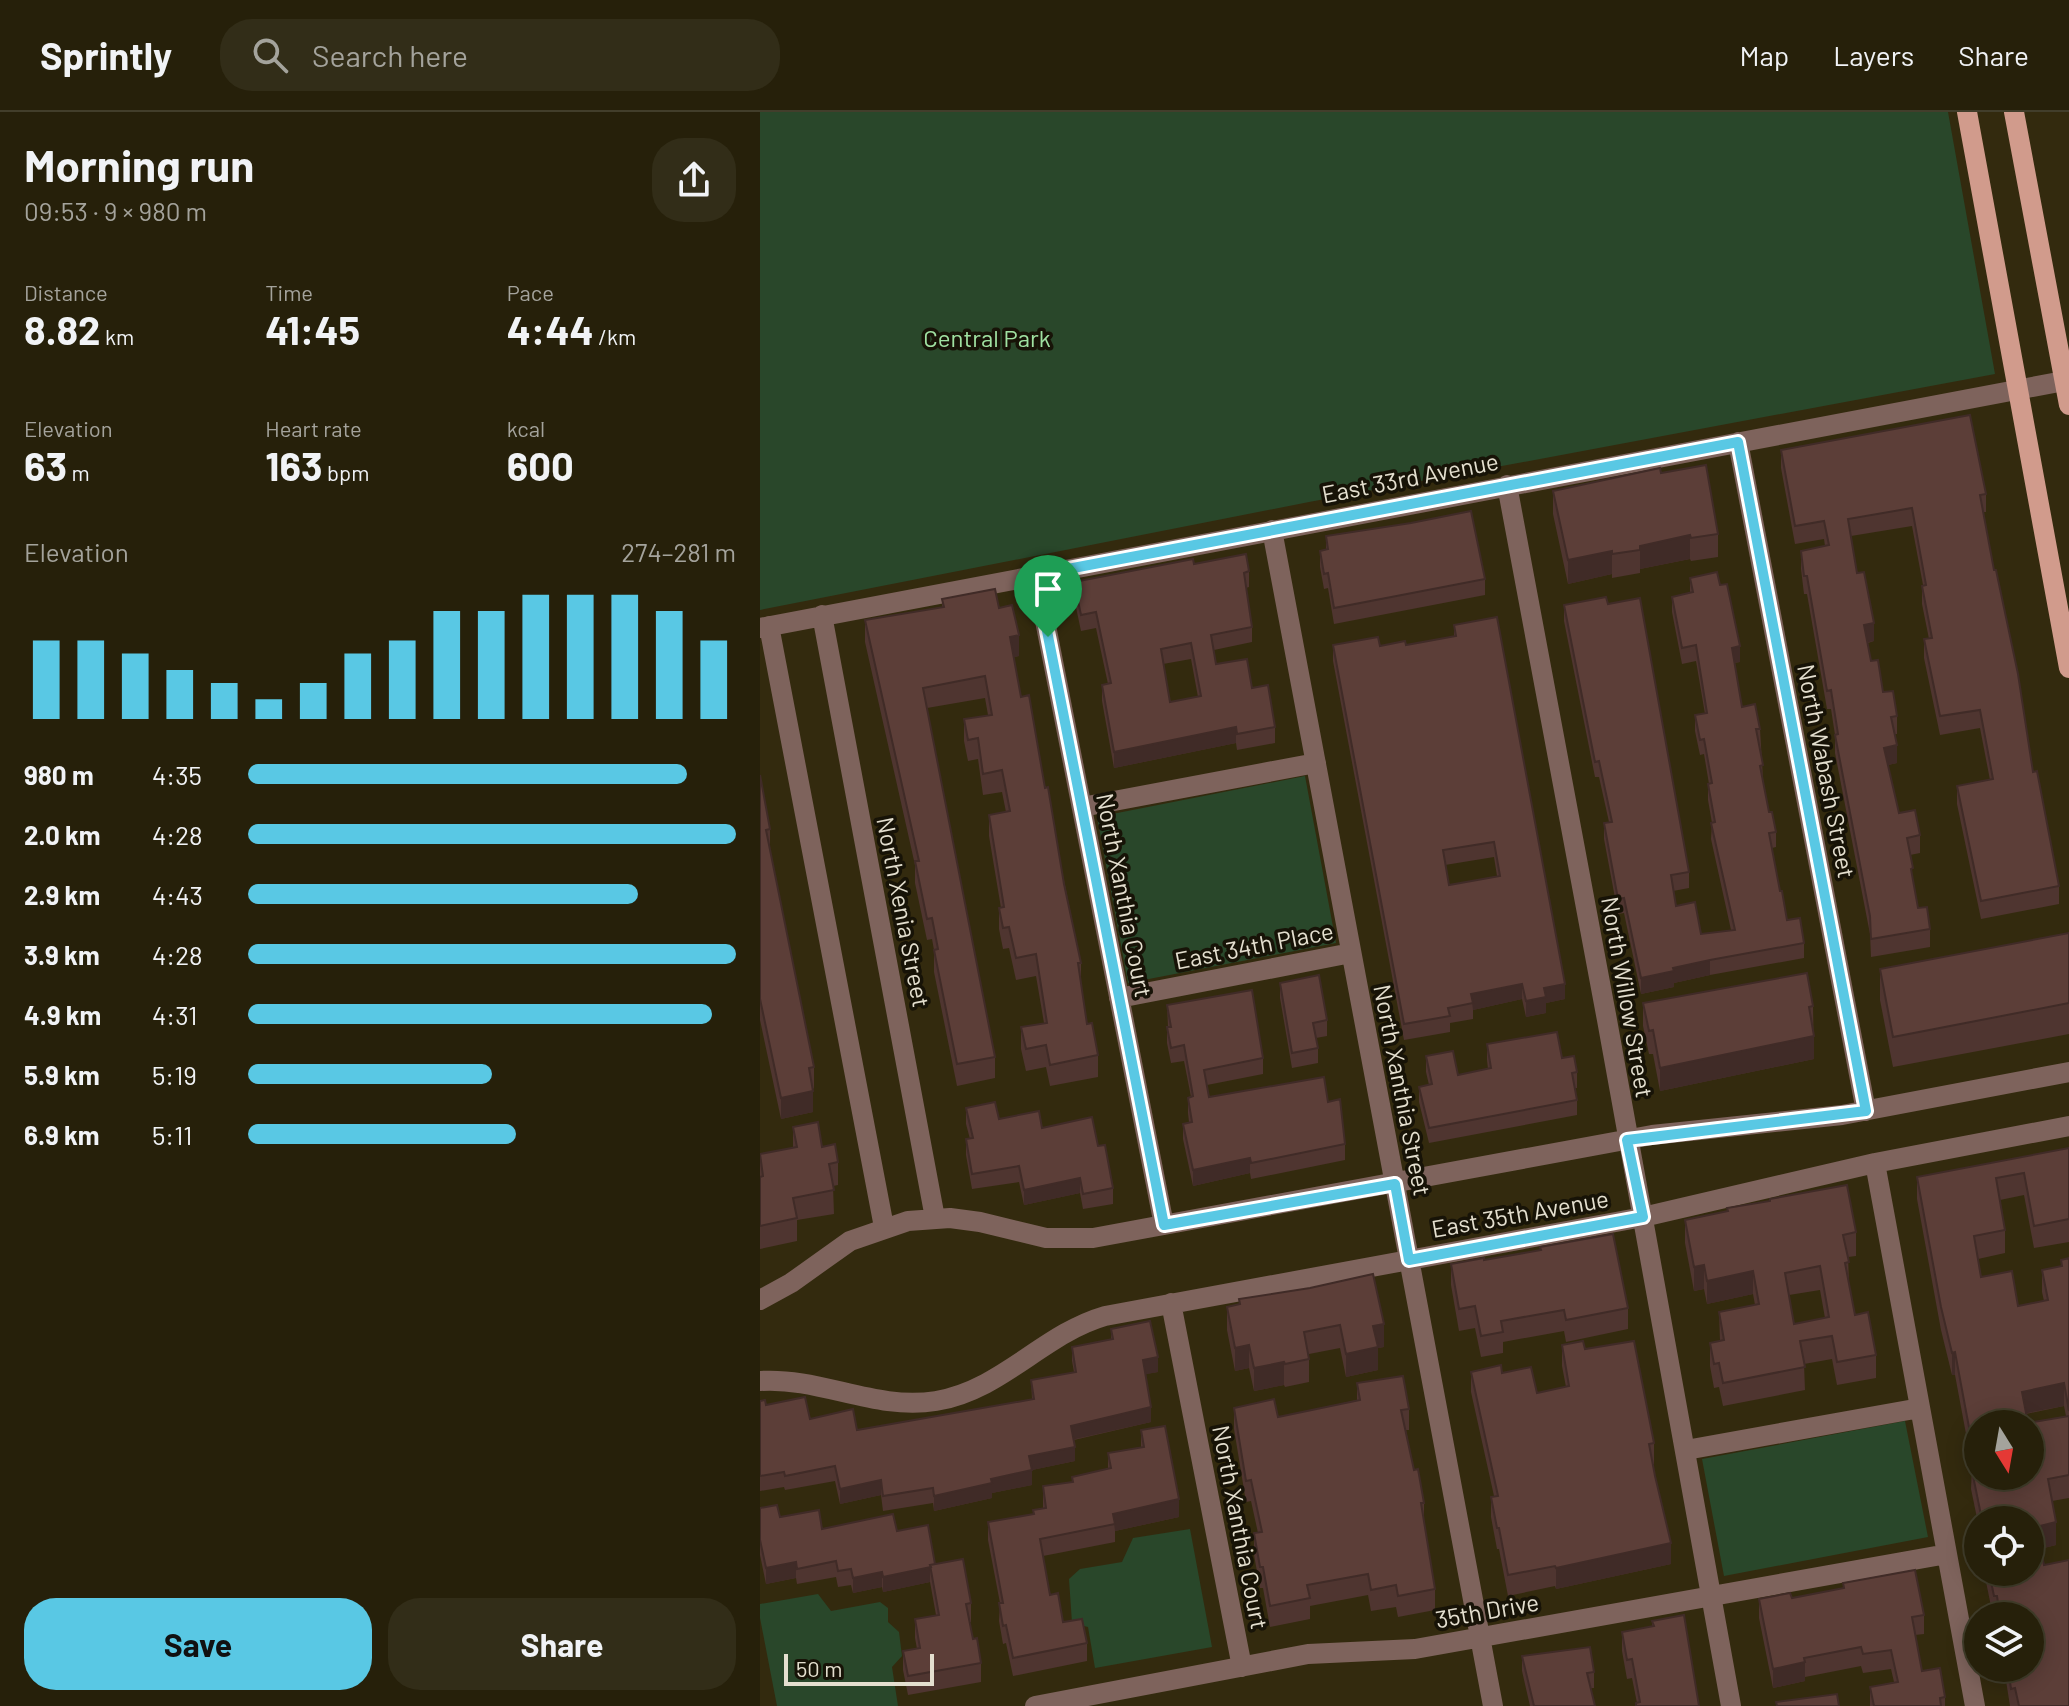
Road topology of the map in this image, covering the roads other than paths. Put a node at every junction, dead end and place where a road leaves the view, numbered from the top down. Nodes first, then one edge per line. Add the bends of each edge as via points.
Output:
1 (1967, 112) edge
2 (2014, 112) edge
3 (2067, 380) edge
4 (2017, 389) junction
5 (2069, 405) edge
6 (1738, 442) junction
7 (1507, 485) junction
8 (1272, 530) junction
9 (1036, 575) junction
10 (822, 615) junction
11 (764, 627) edge
12 (2069, 668) edge
13 (1316, 763) junction
14 (1082, 807) junction
15 (1351, 953) junction
16 (1119, 998) junction
17 (2069, 1072) edge
18 (1866, 1111) junction
19 (2069, 1126) edge
20 (1627, 1140) junction
21 (1875, 1163) junction
22 (1395, 1184) junction
23 (1643, 1217) junction
24 (935, 1218) junction
25 (1164, 1225) junction
26 (884, 1227) junction
27 (1409, 1260) junction
28 (760, 1300) edge
29 (1171, 1303) junction
30 (760, 1381) edge
31 (1920, 1408) junction
32 (1686, 1450) junction
33 (1947, 1554) junction
34 (1710, 1596) junction
35 (1480, 1637) junction
36 (1242, 1667) junction
37 (1035, 1706) edge
38 (1493, 1706) edge
39 (1731, 1706) edge
40 (1975, 1706) edge

1 - 4 main road
2 - 3 main road
3 - 4 street, East 33rd Avenue
3 - 5 main road
4 - 6 street, East 33rd Avenue
4 - 12 main road
6 - 7 street, East 33rd Avenue
6 - 18 street, North Wabash Street
7 - 8 street, East 33rd Avenue
7 - 20 street, North Willow Street
8 - 9 street, East 33rd Avenue
8 - 13 street, North Xanthia Street
9 - 10 street, East 33rd Avenue
9 - 14 street, North Xanthia Court
10 - 11 street, East 33rd Avenue
10 - 24 street, North Xenia Street
11 - 26 street
13 - 14 street
13 - 15 street, North Xanthia Street
14 - 16 street, North Xanthia Court
15 - 16 street, East 34th Place
15 - 22 street, North Xanthia Street
16 - 25 street, North Xanthia Court
17 - 18 street
18 - 20 street
19 - 21 street, East 35th Avenue
20 - 22 street
20 - 23 street, North Willow Street
21 - 23 street, East 35th Avenue
21 - 31 street
22 - 25 street
22 - 27 street, North Xanthia Street
23 - 27 street, East 35th Avenue
23 - 32 street, North Willow Street
24 - 25 street via 1070,1240
24 - 26 street
26 - 28 street via 850,1241
27 - 29 street, East 35th Avenue
27 - 35 street, North Xanthia Street
29 - 30 street, East 35th Avenue via 1087,1321 991,1382 951,1398 876,1401 808,1384
29 - 36 street, North Xanthia Court
31 - 32 street
31 - 33 street
32 - 34 street, North Willow Street
33 - 34 street, 35th Drive
33 - 40 street
34 - 35 street, 35th Drive
34 - 39 street, North Willow Street
35 - 36 street, 35th Drive via 1390,1652 1308,1654
35 - 38 street, North Xanthia Street
36 - 37 street, 35th Drive

